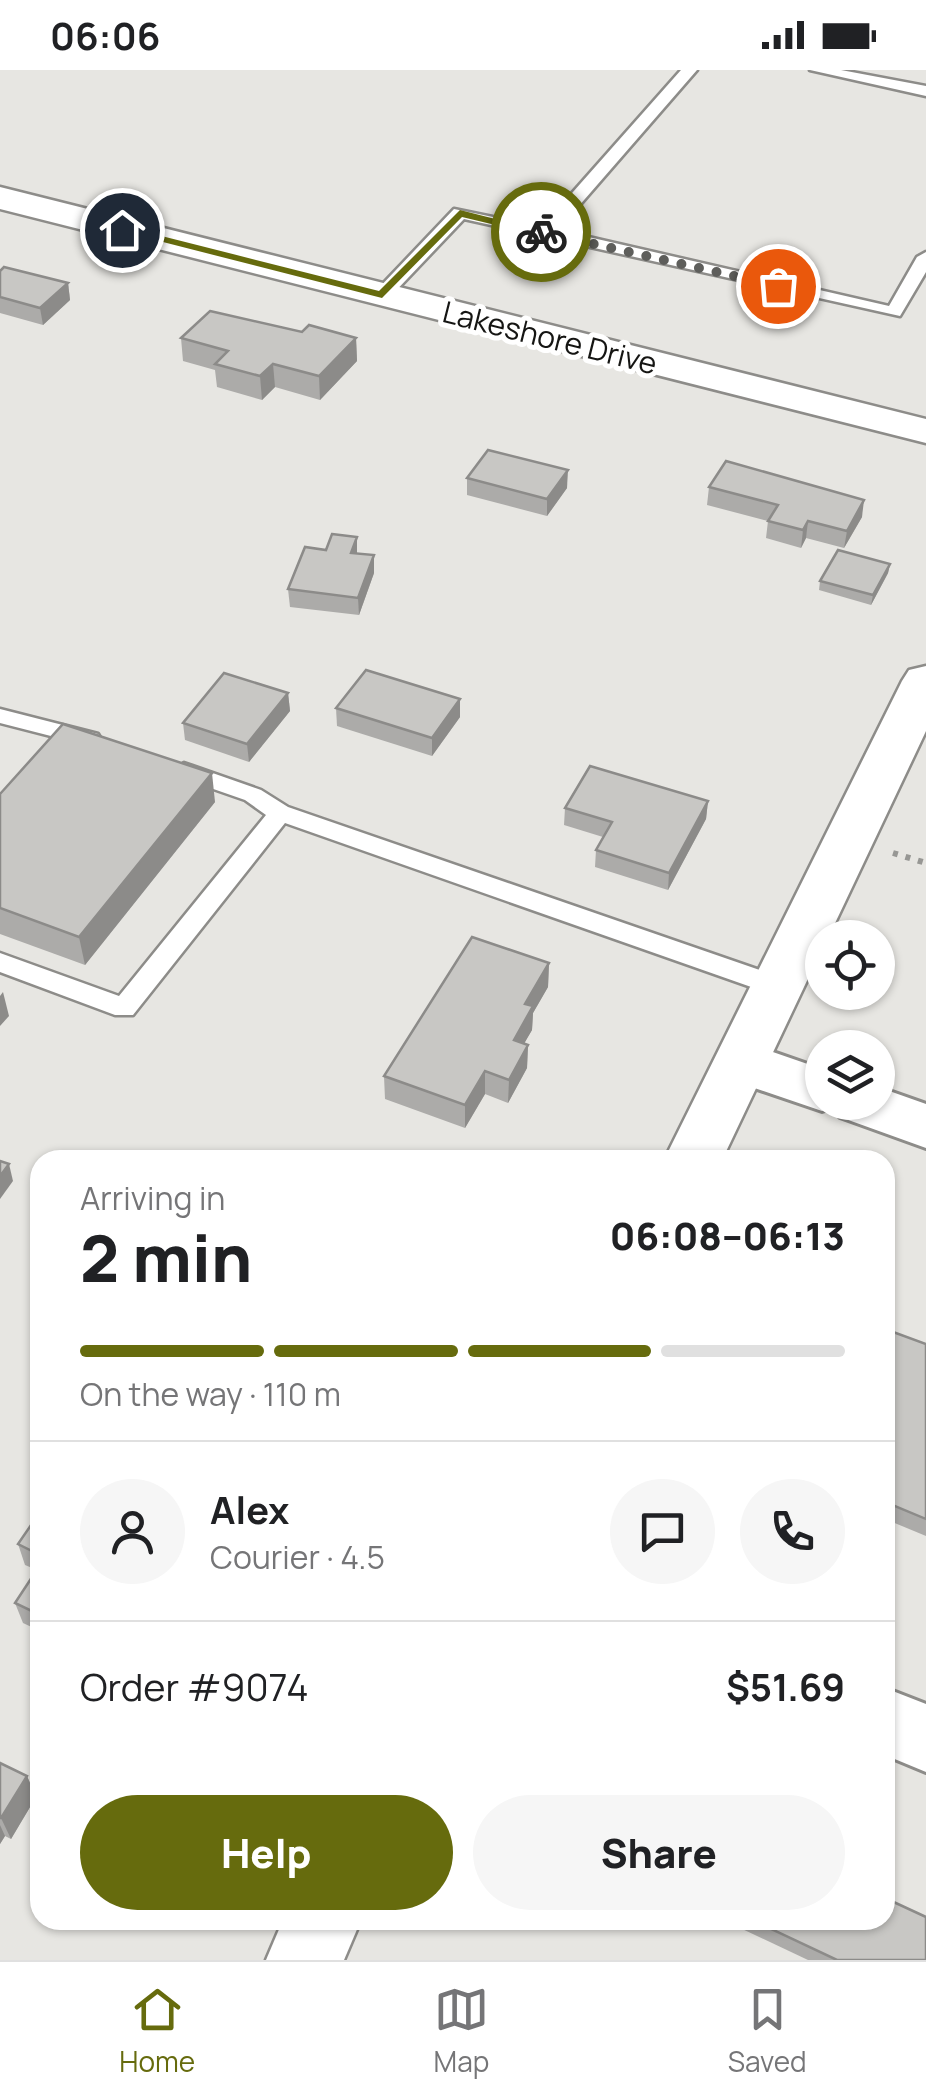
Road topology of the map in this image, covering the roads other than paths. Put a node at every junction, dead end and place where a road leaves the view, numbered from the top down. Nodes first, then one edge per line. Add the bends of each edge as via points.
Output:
1 (689, 70) edge
2 (818, 70) edge
3 (926, 91) edge
4 (0, 198) edge
5 (546, 234) junction
6 (926, 257) edge
7 (382, 295) junction
8 (926, 431) edge
9 (926, 681) edge
10 (0, 716) edge
11 (114, 747) edge
12 (166, 765) edge
13 (280, 813) junction
14 (0, 962) edge
15 (777, 986) junction
16 (741, 1062) junction
17 (805, 1084) edge
18 (895, 1115) edge
19 (926, 1126) edge
20 (698, 1150) edge
21 (895, 1724) edge
22 (926, 1738) edge
23 (318, 1930) edge
24 (304, 1960) edge

1 - 5 lane
2 - 3 lane
4 - 7 street, Lakeshore Drive
5 - 6 lane via 894,312
5 - 7 lane via 460,213
7 - 8 street, Lakeshore Drive
9 - 15 street
10 - 11 lane
12 - 13 lane via 252,794
13 - 14 lane via 124,1008
13 - 15 lane
15 - 16 street
16 - 17 street
16 - 20 street
18 - 19 street
21 - 22 street
23 - 24 street

